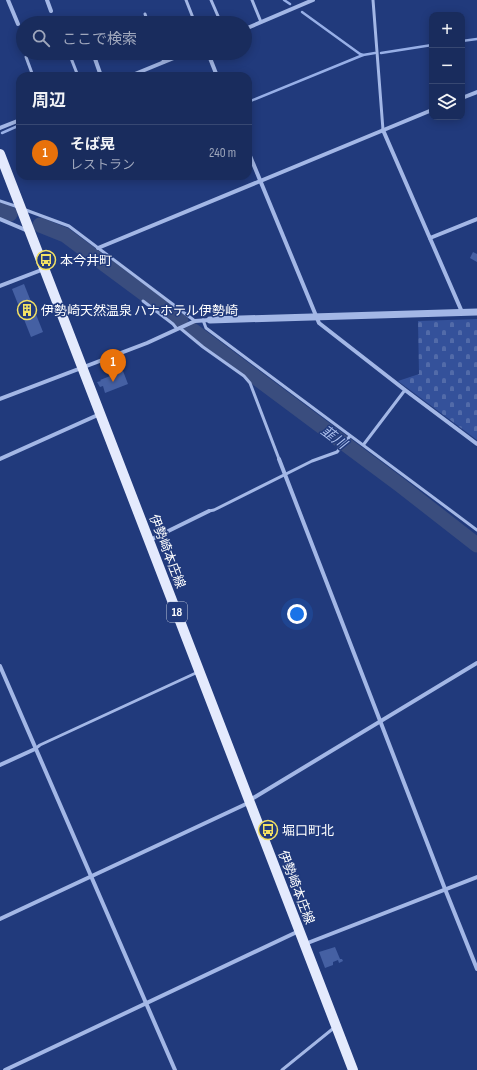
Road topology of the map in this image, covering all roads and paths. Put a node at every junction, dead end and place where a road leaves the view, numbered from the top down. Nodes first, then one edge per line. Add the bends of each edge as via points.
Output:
1 (8, 0) edge
2 (46, 0) edge
3 (186, 0) edge
4 (212, 0) edge
5 (252, 0) edge
6 (313, 0) edge
7 (373, 0) edge
8 (51, 11) dead end
9 (192, 16) edge
10 (218, 16) edge
11 (16, 19) edge
12 (261, 22) junction
13 (252, 25) edge
14 (27, 60) edge
15 (72, 60) edge
16 (95, 60) edge
17 (169, 60) edge
18 (211, 60) edge
19 (164, 62) joint
20 (32, 72) edge
21 (76, 72) edge
22 (100, 72) edge
23 (140, 72) edge
24 (215, 72) edge
25 (477, 92) edge
26 (465, 97) edge
27 (429, 111) edge
28 (16, 122) edge
29 (0, 128) edge
30 (383, 130) junction
31 (0, 154) edge
32 (252, 161) edge
33 (260, 180) junction
34 (0, 201) edge
35 (21, 208) junction
36 (0, 219) edge
37 (477, 219) edge
38 (30, 232) junction
39 (430, 238) junction
40 (98, 248) junction
41 (44, 269) junction
42 (0, 286) edge
43 (143, 301) dead end
44 (462, 312) junction
45 (477, 312) edge
46 (318, 318) junction
47 (206, 320) junction
48 (195, 321) junction
49 (178, 328) junction
50 (83, 368) junction
51 (405, 390) junction
52 (0, 399) edge
53 (100, 413) junction
54 (349, 436) junction
55 (364, 444) junction
56 (477, 444) edge
57 (0, 459) edge
58 (279, 459) joint
59 (285, 474) junction
60 (209, 511) joint
61 (477, 530) edge
62 (150, 540) junction
63 (477, 663) edge
64 (0, 666) edge
65 (200, 671) junction
66 (381, 722) junction
67 (35, 749) junction
68 (0, 765) edge
69 (250, 800) junction
70 (92, 876) junction
71 (477, 877) edge
72 (445, 889) junction
73 (0, 919) edge
74 (300, 931) junction
75 (305, 944) junction
76 (477, 970) edge
77 (147, 1004) junction
78 (336, 1026) junction
79 (5, 1070) edge
80 (175, 1070) edge
81 (282, 1070) edge
82 (354, 1070) edge

1 - 11 street
2 - 8 street
3 - 9 lane
4 - 10 lane
5 - 12 lane
6 - 12 street
7 - 30 lane
12 - 13 street
14 - 20 lane
15 - 21 lane
16 - 22 street
17 - 19 street
18 - 24 street
19 - 23 street
25 - 26 street
27 - 30 street
28 - 29 street
30 - 33 street
30 - 39 street
31 - 35 main road, 伊勢崎本庄線 / 18
32 - 33 street
33 - 40 street
33 - 46 street
34 - 35 lane
35 - 38 main road, 伊勢崎本庄線 / 18
35 - 40 lane via 69,226
36 - 38 street
37 - 39 street
38 - 41 main road, 伊勢崎本庄線 / 18
39 - 44 street
40 - 48 lane
41 - 42 street
41 - 50 main road, 伊勢崎本庄線 / 18
43 - 49 lane
44 - 45 street
44 - 46 street
46 - 47 street
46 - 51 street via 319,323
47 - 48 street
47 - 54 lane via 206,328
48 - 49 street
49 - 50 street
49 - 58 lane via 250,383
50 - 52 street
50 - 53 main road, 伊勢崎本庄線 / 18
51 - 55 lane
51 - 56 street
53 - 57 street
53 - 62 main road, 伊勢崎本庄線 / 18
54 - 55 lane
54 - 59 lane via 337,452
55 - 61 lane
58 - 59 street
59 - 60 lane
59 - 66 street
60 - 62 street
62 - 65 main road, 伊勢崎本庄線 / 18
63 - 66 street
64 - 67 street
65 - 67 lane
65 - 69 main road, 伊勢崎本庄線 / 18
66 - 69 street
66 - 72 street
67 - 68 street
67 - 70 street
69 - 70 street
69 - 74 main road, 伊勢崎本庄線 / 18
70 - 73 street
70 - 77 street
71 - 72 street
72 - 75 street
72 - 76 street
74 - 75 main road, 伊勢崎本庄線 / 18
74 - 77 street
75 - 78 main road, 伊勢崎本庄線 / 18
77 - 79 street
77 - 80 street
78 - 81 lane
78 - 82 main road, 伊勢崎本庄線 / 18

